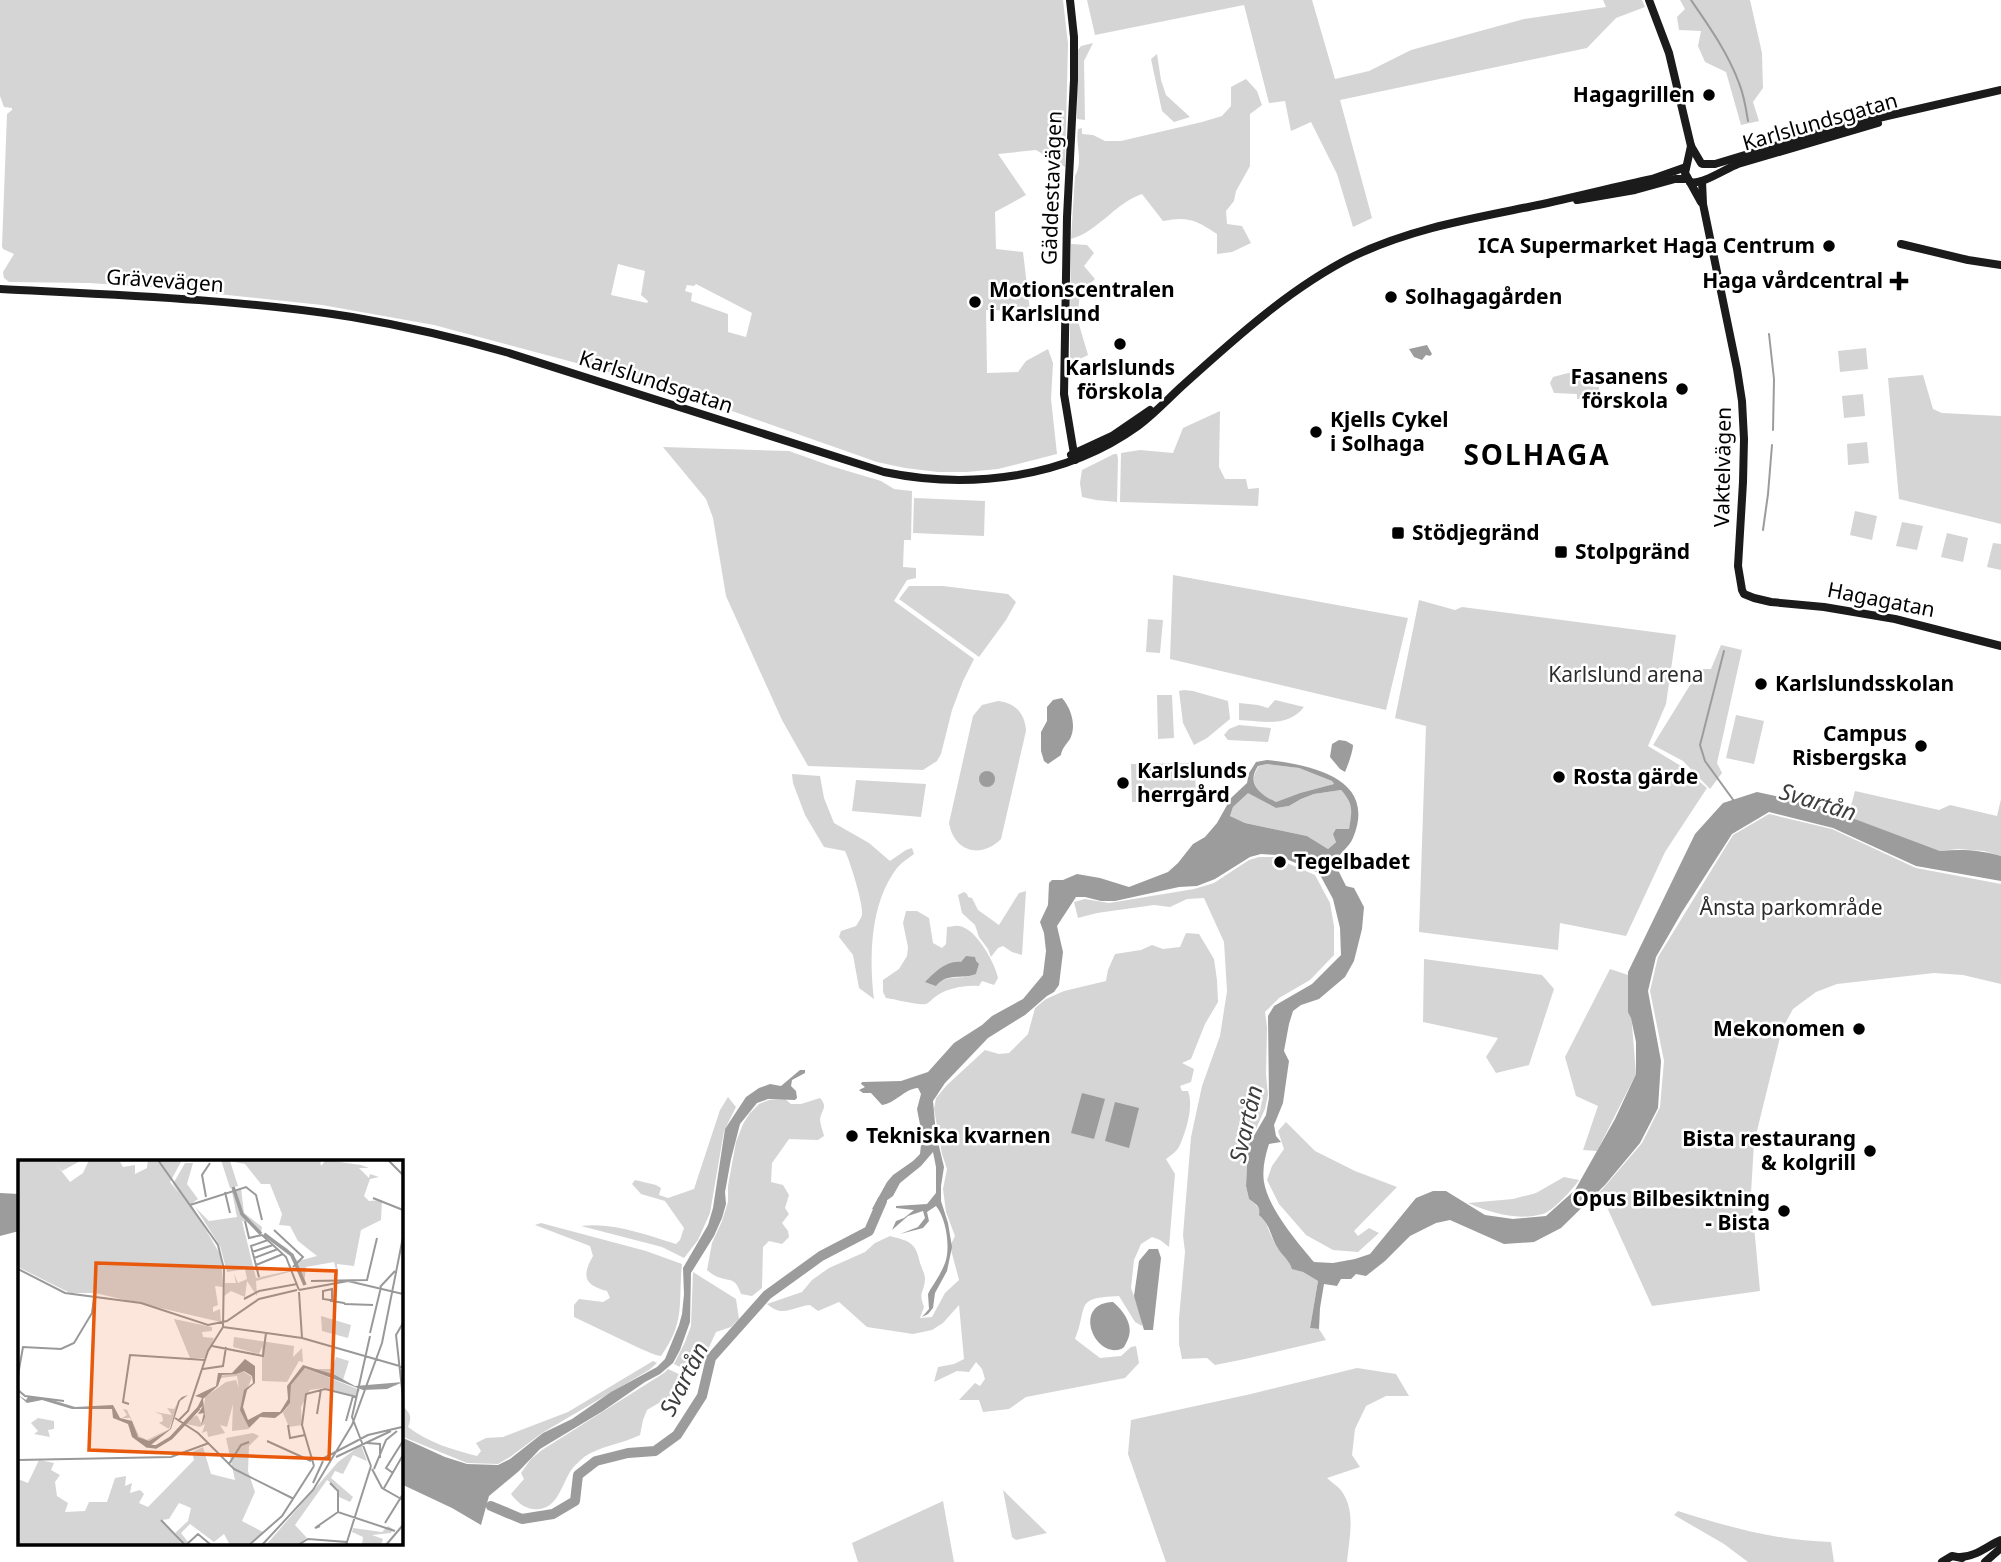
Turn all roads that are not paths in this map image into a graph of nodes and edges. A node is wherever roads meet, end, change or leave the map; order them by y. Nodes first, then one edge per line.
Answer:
1 (1070, 0) edge
2 (1649, 0) edge
3 (2001, 90) edge
4 (1948, 102) junction
5 (1691, 146) junction
6 (1702, 163) junction
7 (1686, 166) junction
8 (1688, 181) junction
9 (1703, 181) junction
10 (1703, 204) junction
11 (1539, 205) junction
12 (1901, 244) dead end
13 (2001, 265) edge
14 (0, 289) edge
15 (328, 314) joint
16 (1074, 457) junction
17 (1738, 566) joint
18 (2001, 644) edge
19 (2001, 1540) edge
20 (2001, 1548) edge
21 (1963, 1560) edge
22 (1942, 1562) edge
23 (1985, 1562) edge

1 - 16 main road, Gäddestavägen
2 - 5 main road
3 - 4 main road, Karlslundsgatan
4 - 6 main road, Karlslundsgatan
4 - 9 main road, Karlslundsgatan
5 - 6 main road
5 - 7 main road
6 - 7 main road
6 - 9 main road
7 - 8 main road
7 - 11 main road, Karlslundsgatan
8 - 9 main road
8 - 10 main road, Vaktelvägen
8 - 11 main road, Karlslundsgatan
9 - 10 main road, Vaktelvägen
10 - 17 main road, Vaktelvägen
11 - 16 main road, Karlslundsgatan
12 - 13 main road
14 - 15 main road, Grävevägen
15 - 16 main road, Karlslundsgatan
17 - 18 main road, Hagagatan
19 - 21 main road
20 - 23 main road
21 - 22 main road

